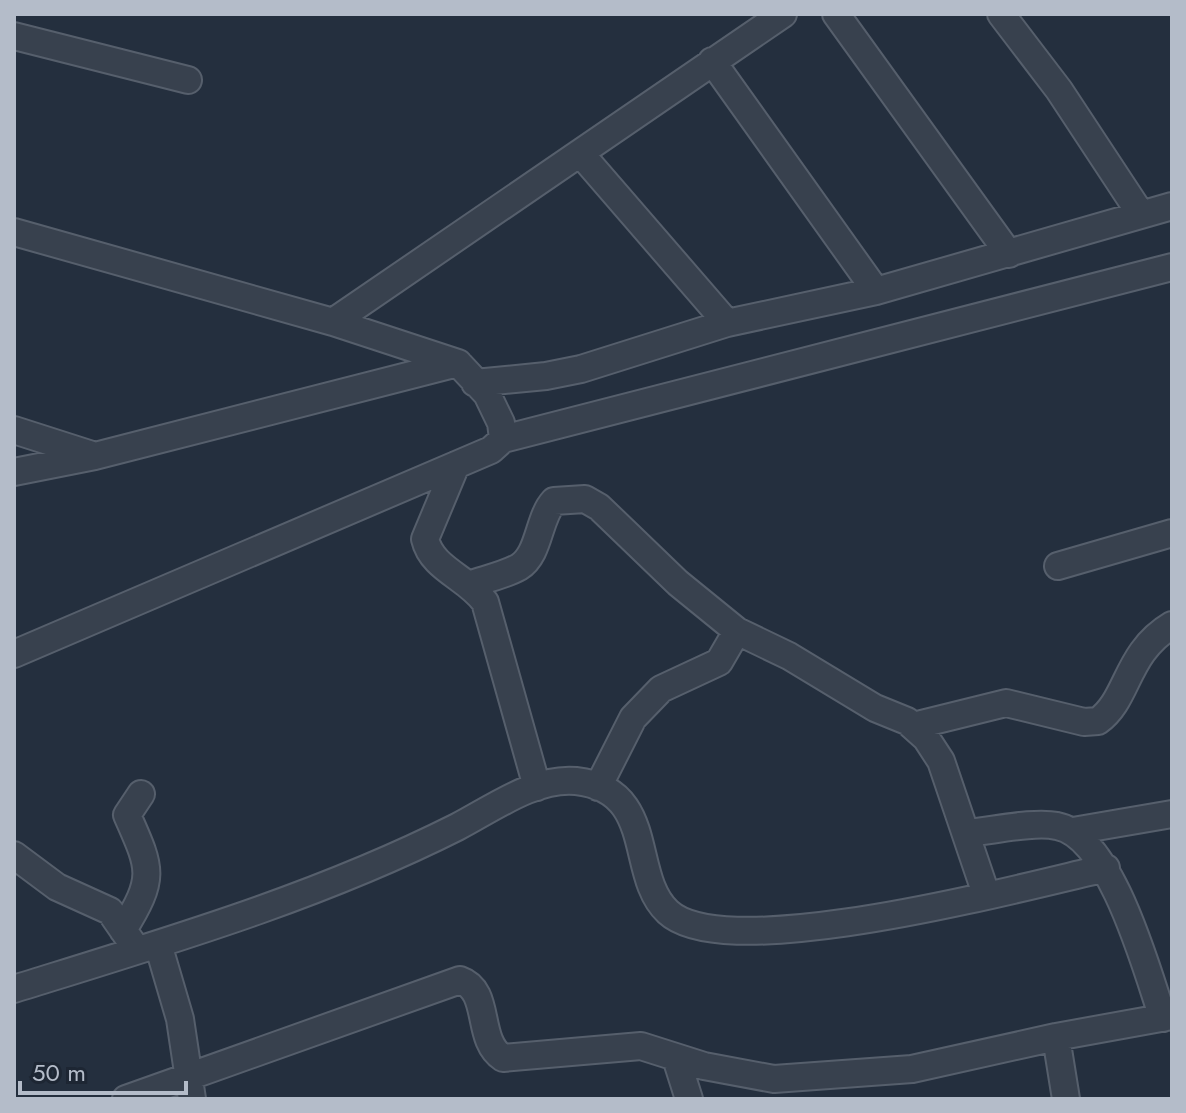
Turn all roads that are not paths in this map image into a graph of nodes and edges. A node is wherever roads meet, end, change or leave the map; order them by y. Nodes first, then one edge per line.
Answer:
1 (783, 14) edge
2 (836, 14) edge
3 (1001, 14) edge
4 (14, 36) edge
5 (712, 61) junction
6 (188, 80) dead end
7 (580, 153) junction
8 (1172, 206) edge
9 (1140, 213) junction
10 (14, 232) edge
11 (1009, 254) junction
12 (1172, 267) edge
13 (876, 291) junction
14 (333, 322) junction
15 (727, 323) junction
16 (466, 373) junction
17 (14, 430) edge
18 (503, 439) junction
19 (95, 456) junction
20 (456, 465) junction
21 (14, 472) edge
22 (1172, 533) edge
23 (1058, 566) dead end
24 (471, 584) junction
25 (1172, 625) edge
26 (737, 631) junction
27 (14, 654) edge
28 (913, 726) junction
29 (537, 787) junction
30 (598, 787) junction
31 (141, 794) dead end
32 (1172, 814) edge
33 (1073, 831) junction
34 (966, 833) junction
35 (14, 855) edge
36 (1106, 868) junction
37 (986, 894) junction
38 (140, 942) junction
39 (14, 989) edge
40 (1168, 1017) edge
41 (1056, 1037) junction
42 (676, 1058) junction
43 (191, 1088) edge
44 (774, 1089) edge
45 (126, 1099) edge
46 (689, 1099) edge
47 (1066, 1099) edge

1 - 5 street
2 - 11 street
3 - 9 street
4 - 6 street
5 - 7 street
5 - 13 street
7 - 14 street
7 - 15 street
8 - 9 street
9 - 11 street
10 - 14 street
11 - 13 street
12 - 18 street
13 - 15 street
14 - 16 street
15 - 16 street
16 - 18 street
16 - 19 street
17 - 19 street
18 - 20 street
19 - 21 street
20 - 24 street
20 - 27 street
22 - 23 street
24 - 26 street
24 - 29 street
25 - 28 street
26 - 28 street
26 - 30 street
28 - 34 street
29 - 30 street
29 - 38 street
30 - 37 street
31 - 38 street
32 - 33 street
33 - 34 street
33 - 36 street
34 - 37 street
35 - 38 street
36 - 37 street
36 - 40 street
38 - 39 street
38 - 43 street
40 - 41 street
41 - 44 street
41 - 47 street
42 - 43 street
42 - 44 street
42 - 46 street
43 - 45 street

